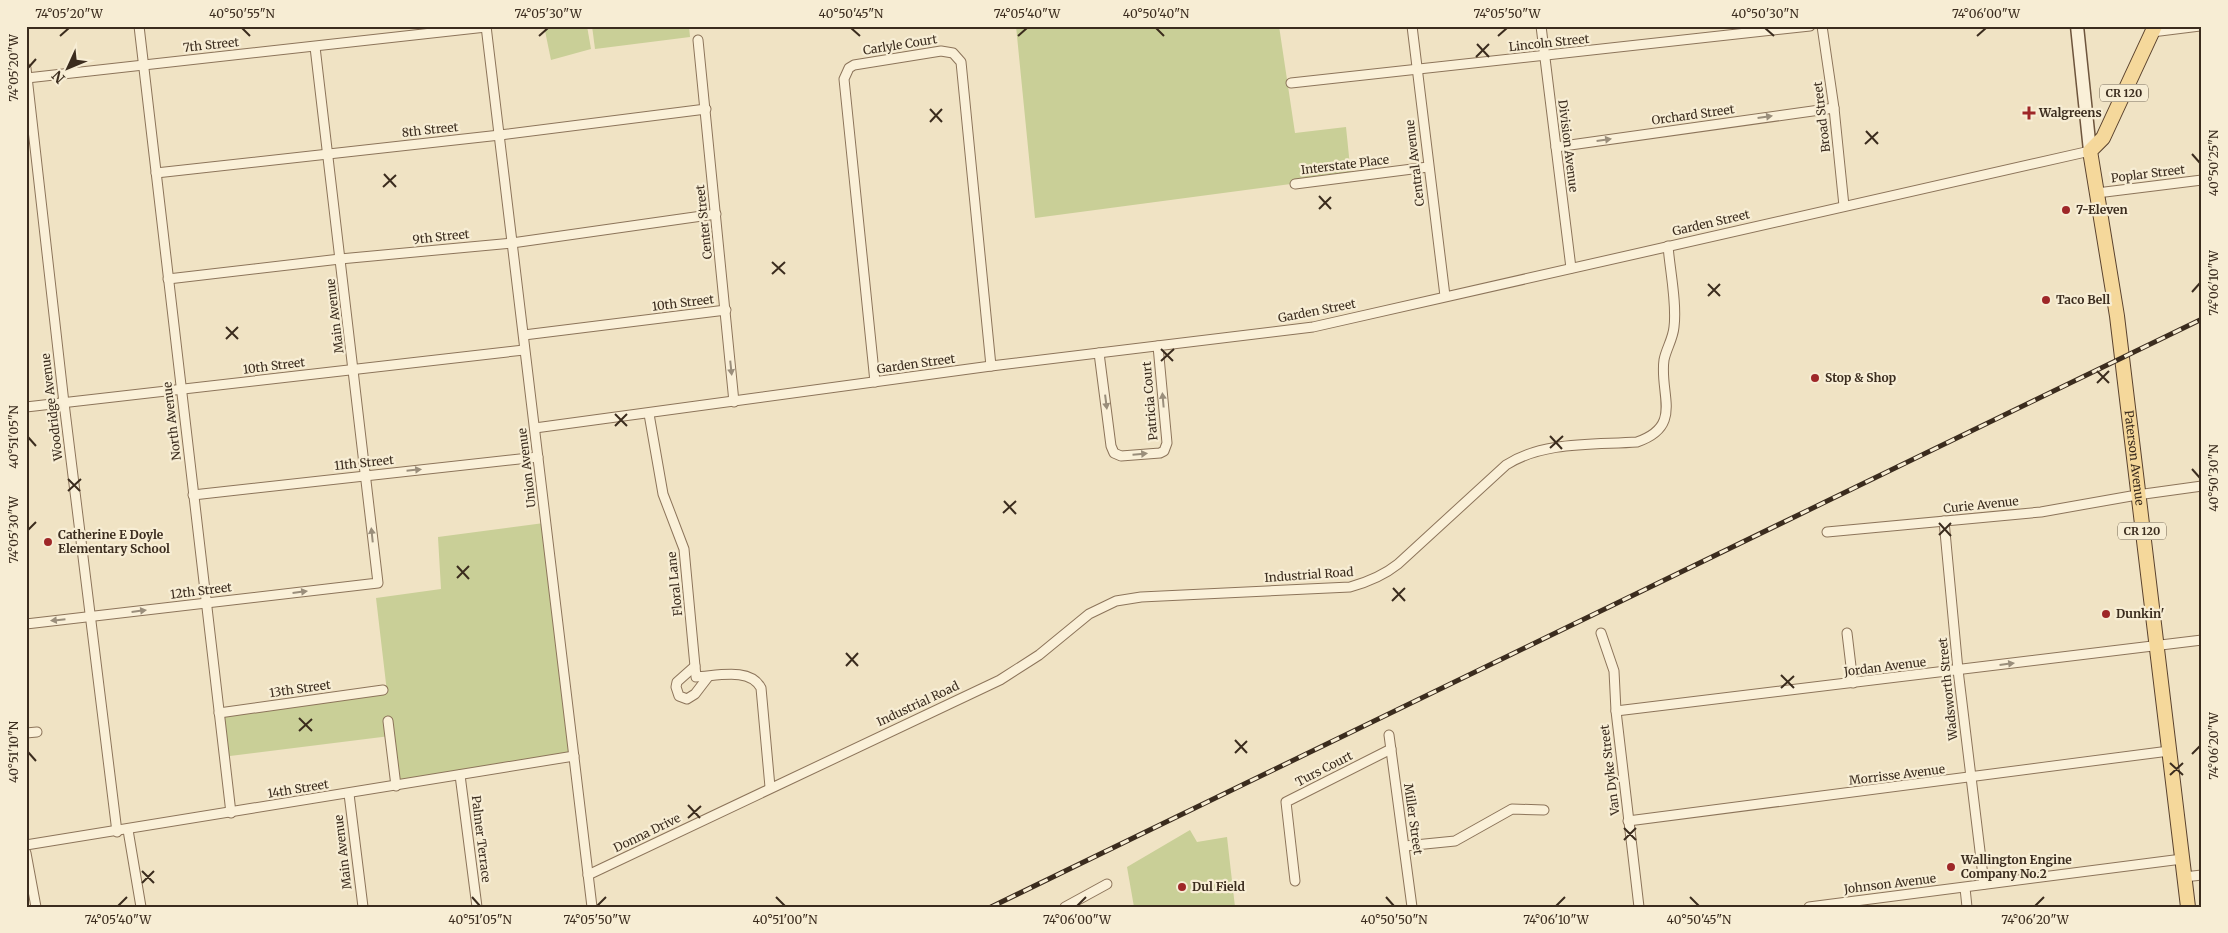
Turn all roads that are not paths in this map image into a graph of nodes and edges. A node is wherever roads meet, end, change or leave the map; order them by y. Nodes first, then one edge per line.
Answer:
1 (139, 26) edge
2 (1412, 26) edge
3 (1541, 26) edge
4 (1810, 26) edge
5 (1822, 26) edge
6 (2077, 26) edge
7 (2200, 26) edge
8 (486, 27) edge
9 (2153, 29) edge
10 (698, 40) dead end
11 (315, 47) junction
12 (1544, 56) junction
13 (143, 65) junction
14 (26, 68) edge
15 (1417, 70) junction
16 (28, 78) junction
17 (1291, 84) dead end
18 (28, 100) edge
19 (1834, 108) junction
20 (706, 109) junction
21 (500, 135) junction
22 (1556, 147) junction
23 (2090, 152) junction
24 (328, 153) junction
25 (1428, 167) junction
26 (156, 173) junction
27 (2202, 180) edge
28 (1295, 184) dead end
29 (2098, 193) junction
30 (1844, 206) junction
31 (716, 214) junction
32 (512, 243) junction
33 (1668, 246) junction
34 (340, 258) junction
35 (1572, 268) junction
36 (168, 279) junction
37 (1445, 296) junction
38 (726, 310) junction
39 (524, 335) junction
40 (1158, 346) junction
41 (524, 350) junction
42 (1100, 354) junction
43 (991, 366) junction
44 (354, 370) junction
45 (875, 382) junction
46 (181, 389) junction
47 (734, 402) junction
48 (64, 403) junction
49 (26, 407) edge
50 (650, 414) junction
51 (535, 428) junction
52 (538, 456) junction
53 (366, 476) junction
54 (2202, 486) edge
55 (193, 495) junction
56 (2136, 495) junction
57 (1944, 521) junction
58 (1827, 532) dead end
59 (378, 583) joint
60 (206, 603) junction
61 (90, 617) junction
62 (26, 624) edge
63 (1600, 633) dead end
64 (1847, 633) dead end
65 (2202, 640) edge
66 (2157, 646) junction
67 (695, 666) junction
68 (1958, 670) junction
69 (708, 677) junction
70 (1853, 683) junction
71 (383, 690) dead end
72 (1616, 711) junction
73 (219, 713) junction
74 (388, 720) dead end
75 (37, 732) dead end
76 (26, 733) edge
77 (1389, 735) dead end
78 (1391, 749) junction
79 (2169, 751) junction
80 (574, 756) junction
81 (460, 775) junction
82 (1972, 778) junction
83 (396, 786) junction
84 (770, 787) junction
85 (349, 794) junction
86 (1544, 810) dead end
87 (231, 813) junction
88 (1628, 821) junction
89 (128, 830) junction
90 (117, 832) junction
91 (26, 845) edge
92 (1404, 846) junction
93 (26, 853) edge
94 (2182, 859) junction
95 (588, 875) junction
96 (2202, 875) edge
97 (2184, 876) junction
98 (1295, 881) dead end
99 (1107, 884) dead end
100 (1984, 884) junction
101 (1965, 888) junction
102 (1076, 904) edge
103 (36, 907) edge
104 (141, 907) edge
105 (362, 907) edge
106 (477, 907) edge
107 (592, 907) edge
108 (1065, 907) edge
109 (1412, 907) edge
110 (1639, 907) edge
111 (1809, 907) edge
112 (1967, 907) edge
113 (2188, 907) edge

1 - 13 street, North Avenue
2 - 15 street, Central Avenue
3 - 12 street, Division Avenue
4 - 12 street, Lincoln Street
5 - 19 street, Broad Street
6 - 23 street
7 - 9 street
8 - 11 street, 7th Street
8 - 21 street, Union Avenue
9 - 23 main road, CR 120
10 - 20 street, Center Street
11 - 13 street, 7th Street
11 - 24 street, Main Avenue
12 - 15 street, Lincoln Street
12 - 22 street, Division Avenue
13 - 16 street, 7th Street
13 - 26 street, North Avenue
14 - 16 street, Woodridge Avenue
15 - 17 street, Lincoln Street
15 - 25 street, Central Avenue
16 - 18 street, Woodridge Avenue
18 - 48 street, Woodridge Avenue
22 -> 19 street, Orchard Street
19 - 30 street, Broad Street
20 - 21 street, 8th Street
20 - 31 street, Center Street
21 - 24 street, 8th Street
21 - 32 street, Union Avenue
22 - 35 street, Division Avenue
23 - 29 main road, Paterson Avenue / CR 120
23 - 30 street, Garden Street
24 - 26 street, 8th Street
24 - 34 street, Main Avenue
25 - 28 street, Interstate Place
25 - 37 street, Central Avenue
26 - 36 street, North Avenue
27 - 29 street, Poplar Street
29 - 56 main road, Paterson Avenue / CR 120
30 - 33 street, Garden Street
31 - 32 street, 9th Street
31 - 38 street, Center Street
32 - 34 street, 9th Street
32 - 39 street, Union Avenue
33 - 35 street, Garden Street
33 - 84 street, Industrial Road
34 - 36 street, 9th Street
34 - 44 street, Main Avenue
35 - 37 street, Garden Street
36 - 46 street, North Avenue
37 - 40 street, Garden Street
38 - 39 street, 10th Street
38 -> 47 street, Center Street
39 - 41 street, Union Avenue
40 - 42 street, Garden Street
42 -> 40 street, Patricia Court
41 - 44 street, 10th Street
41 - 51 street, Union Avenue
42 - 43 street, Garden Street
43 - 45 street, Garden Street
43 - 45 street, Carlyle Court
44 - 46 street, 10th Street
44 - 53 street, Main Avenue
45 - 47 street, Garden Street
46 - 48 street, 10th Street
46 - 55 street, North Avenue
47 - 50 street, Garden Street
48 - 49 street, 10th Street
48 - 61 street, Woodridge Avenue
50 - 51 street, Garden Street
50 - 67 street, Floral Lane
51 - 52 street, Union Avenue
53 -> 52 street, 11th Street
52 - 80 street, Union Avenue
53 - 55 street, 11th Street
59 -> 53 street, Main Avenue
54 - 56 street, Curie Avenue
55 - 60 street, North Avenue
56 - 57 street, Curie Avenue
56 - 66 main road, Paterson Avenue / CR 120
57 - 58 street, Curie Avenue
57 - 68 street, Wadsworth Street
60 -> 59 street, 12th Street
61 -> 60 street, 12th Street
60 - 73 street, North Avenue
61 -> 62 street, 12th Street
61 - 90 street, Woodridge Avenue
63 - 72 street, Van Dyke Street
64 - 70 street
65 - 66 street, Jordan Avenue
68 -> 66 street, Jordan Avenue
66 - 79 main road, Paterson Avenue / CR 120
67 - 69 street
67 - 69 street
68 - 70 street, Jordan Avenue
68 - 82 street, Wadsworth Street
69 - 84 street
70 - 72 street, Jordan Avenue
71 - 73 street, 13th Street
72 - 88 street, Van Dyke Street
73 - 87 street, North Avenue
74 - 83 street
75 - 76 street
77 - 78 street, Miller Street
78 - 92 street, Miller Street
78 - 98 street, Turs Court
79 - 82 street, Morrisse Avenue
79 - 94 main road, Paterson Avenue / CR 120
80 - 81 street, 14th Street
80 - 95 street, Union Avenue
81 - 83 street, 14th Street
81 - 106 street, Palmer Terrace
82 - 88 street, Morrisse Avenue
82 - 100 street, Wadsworth Street
83 - 85 street, 14th Street
84 - 95 street, Donna Drive
85 - 87 street, 14th Street
85 - 105 street, Main Avenue
86 - 92 street
87 - 89 street, 14th Street
88 - 110 street, Van Dyke Street
89 - 90 street, 14th Street
89 - 104 street
90 - 91 street, 14th Street
92 - 109 street, Miller Street
93 - 103 street
94 - 97 main road, Paterson Avenue / CR 120
94 - 100 street, Johnson Avenue
95 - 107 street, Union Avenue
96 - 97 street
97 - 113 main road, Paterson Avenue / CR 120
99 - 102 street
100 - 101 street, Johnson Avenue
101 - 111 street, Johnson Avenue
101 - 112 street
102 - 108 street

